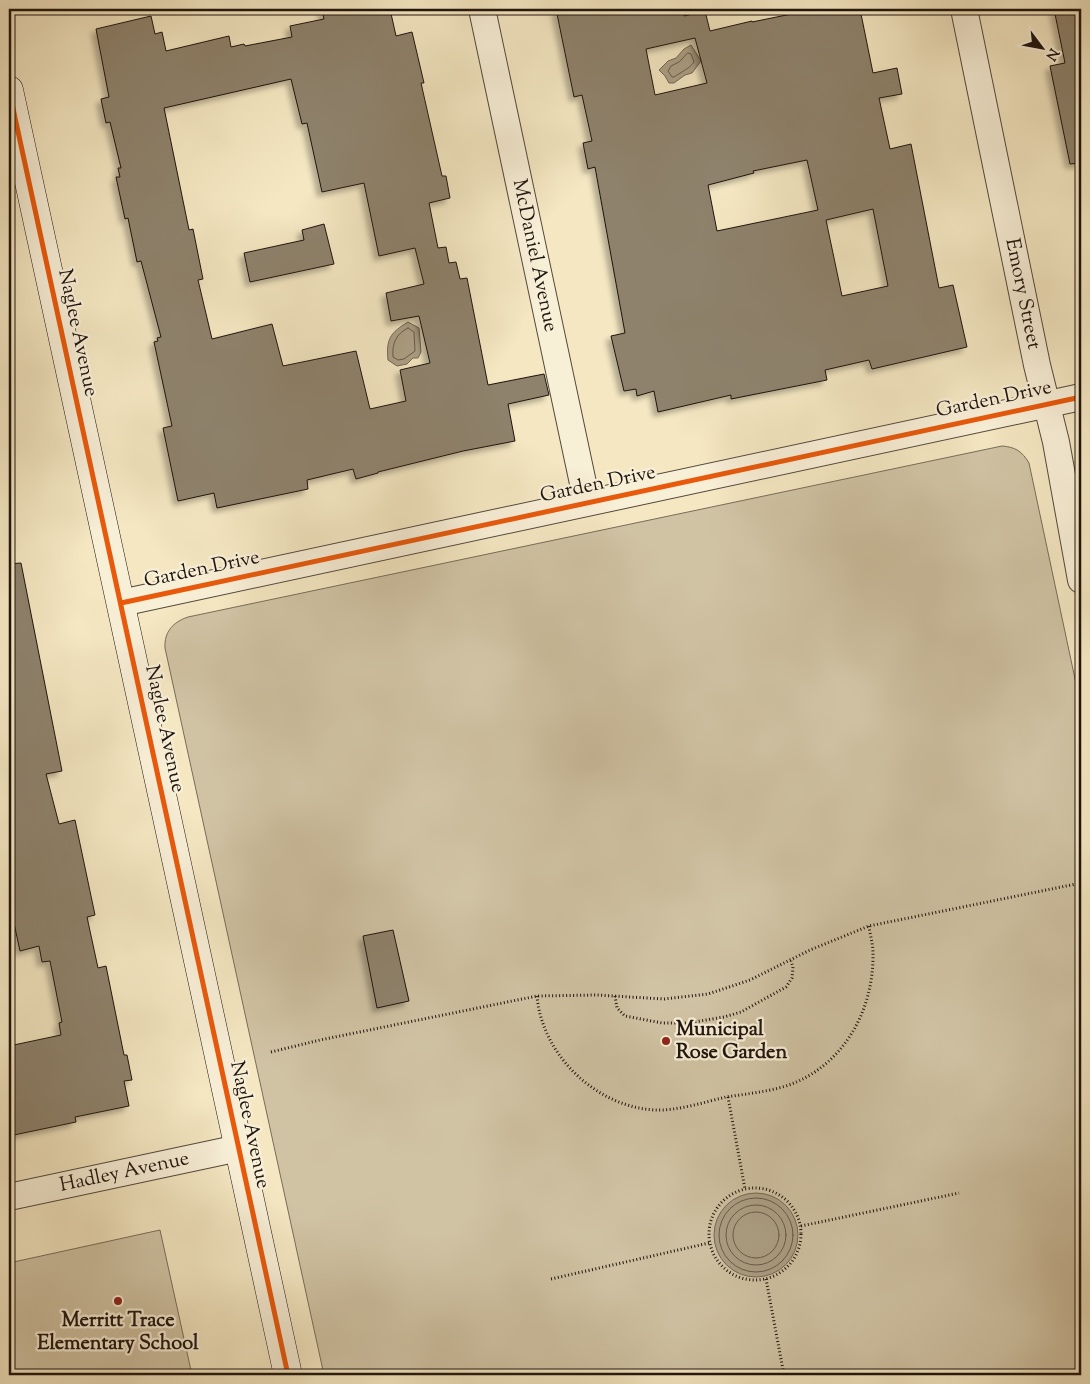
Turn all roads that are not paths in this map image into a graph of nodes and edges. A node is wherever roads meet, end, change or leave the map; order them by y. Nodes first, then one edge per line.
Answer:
1 (482, 9) edge
2 (964, 9) edge
3 (9, 90) edge
4 (1081, 397) edge
5 (1046, 405) junction
6 (587, 502) junction
7 (1081, 580) edge
8 (121, 603) junction
9 (239, 1148) junction
10 (9, 1197) edge
11 (288, 1375) edge

1 - 6 street, McDaniel Avenue
2 - 5 street, Emory Street
3 - 8 main road, Naglee Avenue
4 - 5 street, Garden Drive
5 - 6 street, Garden Drive
5 - 7 street, Emory Street
6 - 8 street, Garden Drive
8 - 9 main road, Naglee Avenue
9 - 10 street, Hadley Avenue
9 - 11 main road, Naglee Avenue

